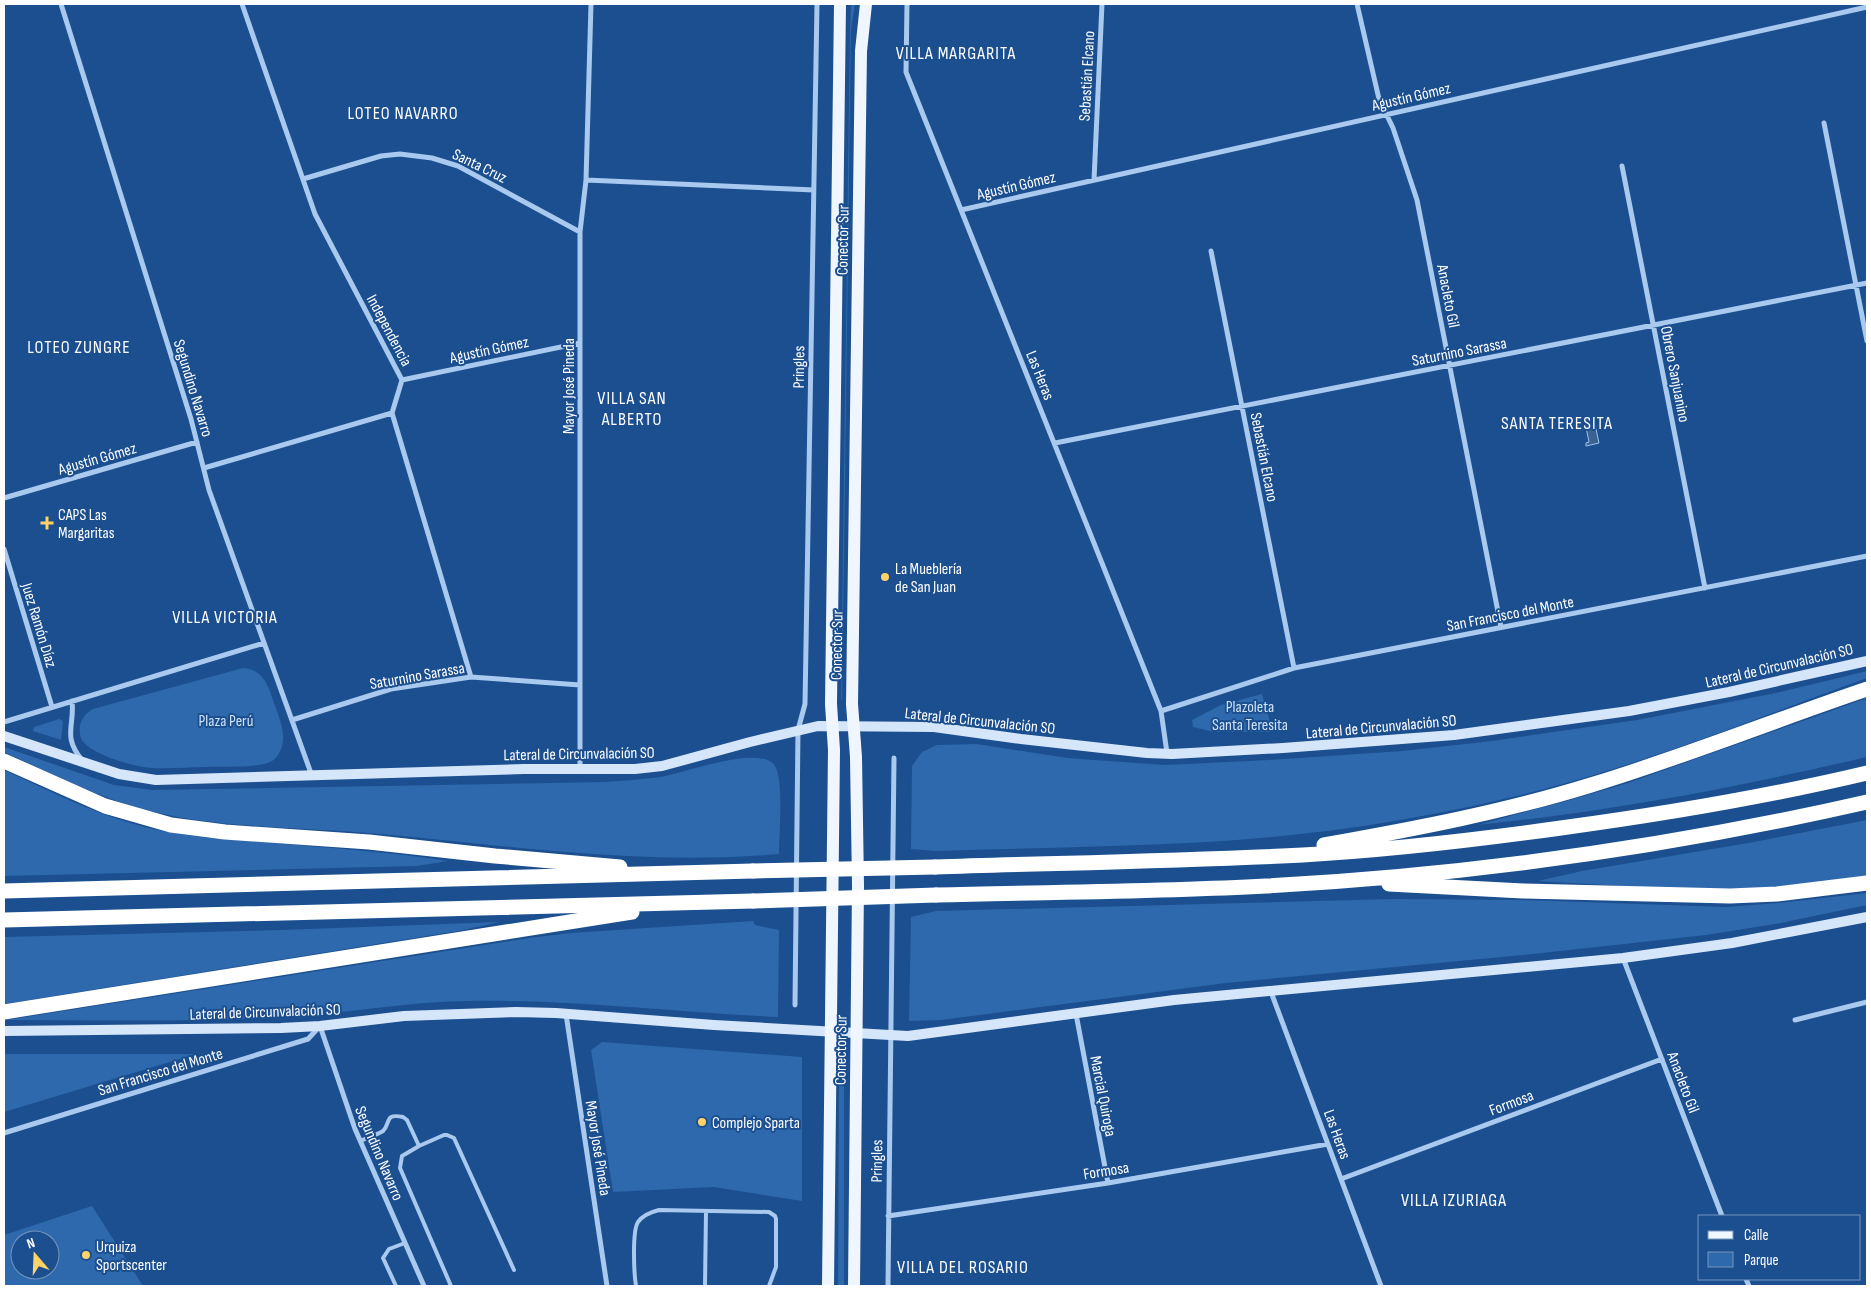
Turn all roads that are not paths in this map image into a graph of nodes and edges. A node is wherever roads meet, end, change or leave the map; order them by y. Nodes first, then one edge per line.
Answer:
1 (61, 4) edge
2 (242, 4) edge
3 (592, 4) edge
4 (817, 4) edge
5 (840, 4) edge
6 (866, 4) edge
7 (908, 4) edge
8 (1102, 4) edge
9 (1357, 4) edge
10 (1867, 7) edge
11 (1387, 115) junction
12 (1824, 123) dead end
13 (1622, 166) dead end
14 (303, 179) junction
15 (586, 180) junction
16 (1094, 180) junction
17 (814, 190) junction
18 (961, 210) junction
19 (580, 232) junction
20 (1211, 251) dead end
21 (1867, 283) edge
22 (1856, 286) junction
23 (1653, 325) junction
24 (1867, 341) edge
25 (580, 343) junction
26 (1450, 366) junction
27 (402, 380) junction
28 (1242, 406) junction
29 (392, 413) junction
30 (197, 442) junction
31 (1055, 444) junction
32 (204, 468) junction
33 (4, 498) edge
34 (4, 549) edge
35 (1867, 556) edge
36 (1705, 588) junction
37 (1501, 628) junction
38 (264, 643) junction
39 (1867, 660) edge
40 (1294, 668) junction
41 (471, 677) junction
42 (580, 685) junction
43 (1867, 689) edge
44 (72, 701) junction
45 (52, 708) junction
46 (1161, 711) junction
47 (292, 720) junction
48 (4, 722) edge
49 (832, 726) junction
50 (854, 726) junction
51 (798, 730) junction
52 (4, 736) edge
53 (1167, 754) junction
54 (894, 758) dead end
55 (4, 761) edge
56 (86, 764) junction
57 (580, 769) junction
58 (1867, 773) edge
59 (312, 776) junction
60 (1867, 802) edge
61 (1250, 857) junction
62 (686, 873) junction
63 (1346, 881) junction
64 (1867, 883) edge
65 (4, 891) edge
66 (695, 902) junction
67 (1867, 917) edge
68 (4, 920) edge
69 (1623, 958) junction
70 (1270, 990) junction
71 (1867, 1002) edge
72 (795, 1004) dead end
73 (4, 1012) edge
74 (566, 1014) junction
75 (1076, 1014) junction
76 (1795, 1020) dead end
77 (320, 1026) junction
78 (4, 1031) edge
79 (830, 1032) junction
80 (856, 1033) junction
81 (891, 1035) junction
82 (1662, 1059) junction
83 (4, 1133) edge
84 (360, 1141) junction
85 (1328, 1144) junction
86 (419, 1146) junction
87 (1341, 1179) junction
88 (1108, 1183) junction
89 (706, 1211) junction
90 (1722, 1215) edge
91 (888, 1216) junction
92 (405, 1243) junction
93 (514, 1270) dead end
94 (396, 1286) edge
95 (424, 1286) edge
96 (451, 1286) edge
97 (607, 1286) edge
98 (636, 1286) edge
99 (705, 1286) edge
100 (770, 1286) edge
101 (828, 1286) edge
102 (854, 1286) edge
103 (888, 1286) edge
104 (1381, 1286) edge

1 - 30 street, Segundino Navarro
2 - 14 street, Independencia
3 - 15 street, Mayor José Pineda
4 - 17 street, Pringles
5 - 49 main road, Conector Sur
6 - 50 main road, Conector Sur
7 - 18 street, Las Heras
8 - 16 street, Sebastián Elcano
9 - 11 street, Anacleto Gil
10 - 11 street, Agustín Gómez
11 - 16 street, Agustín Gómez
11 - 26 street, Anacleto Gil
12 - 22 street
13 - 23 street, Obrero Sanjuanino
14 - 19 street, Santa Cruz
14 - 27 street, Independencia
15 - 17 street
15 - 19 street, Mayor José Pineda
16 - 18 street, Agustín Gómez
17 - 51 street, Pringles
18 - 31 street, Las Heras
19 - 25 street, Mayor José Pineda
20 - 28 street, Sebastián Elcano
21 - 22 street, Saturnino Sarassa
22 - 23 street, Saturnino Sarassa
22 - 24 street
23 - 26 street, Saturnino Sarassa
23 - 36 street, Obrero Sanjuanino
25 - 27 street, Agustín Gómez
25 - 42 street, Mayor José Pineda
26 - 28 street, Saturnino Sarassa
26 - 37 street, Anacleto Gil
27 - 29 street, Independencia
28 - 31 street, Saturnino Sarassa
28 - 40 street, Sebastián Elcano
29 - 32 street
29 - 41 street
30 - 32 street, Segundino Navarro
30 - 33 street, Agustín Gómez
31 - 46 street, Las Heras
32 - 38 street, Segundino Navarro
34 - 45 street, Juez Ramón Díaz
35 - 36 street, San Francisco del Monte
36 - 37 street, San Francisco del Monte
37 - 40 street, San Francisco del Monte
38 - 44 street
38 - 47 street, Segundino Navarro
39 - 53 street, Lateral de Circunvalación SO
40 - 46 street, San Francisco del Monte
41 - 42 street, Saturnino Sarassa
41 - 47 street, Saturnino Sarassa
42 - 57 street, Mayor José Pineda
43 - 61 highway
44 - 45 street
44 - 56 street
45 - 48 street
46 - 53 street, Las Heras
47 - 59 street, Segundino Navarro
49 - 50 street, Lateral de Circunvalación SO
49 - 51 street, Lateral de Circunvalación SO
49 - 79 main road, Conector Sur
50 - 53 street, Lateral de Circunvalación SO
50 - 80 main road, Conector Sur
51 - 57 street, Lateral de Circunvalación SO
51 - 72 street, Pringles
52 - 56 street, Lateral de Circunvalación SO
54 - 81 street, Pringles
55 - 62 highway
56 - 59 street, Lateral de Circunvalación SO
57 - 59 street, Lateral de Circunvalación SO
58 - 61 highway
60 - 63 highway
61 - 62 highway, bridge
62 - 65 highway
63 - 64 highway
63 - 66 highway, bridge
66 - 68 highway
66 - 73 highway
67 - 69 street, Lateral de Circunvalación SO
69 - 70 street, Lateral de Circunvalación SO
69 - 82 street, Anacleto Gil
70 - 75 street, Lateral de Circunvalación SO
70 - 85 street, Las Heras
71 - 76 street
74 - 77 street, Lateral de Circunvalación SO
74 - 79 street, Lateral de Circunvalación SO
74 - 97 street, Mayor José Pineda
75 - 81 street, Lateral de Circunvalación SO
75 - 88 street, Marcial Quiroga
77 - 78 street, Lateral de Circunvalación SO
77 - 83 street, San Francisco del Monte
77 - 84 street, Segundino Navarro
79 - 80 street, Lateral de Circunvalación SO
79 - 101 main road, Conector Sur
80 - 81 street, Lateral de Circunvalación SO
80 - 102 main road, Conector Sur
81 - 91 street, Pringles
82 - 87 street, Formosa
82 - 90 street, Anacleto Gil
84 - 86 lane
84 - 92 street, Segundino Navarro
85 - 87 street, Las Heras
85 - 88 street, Formosa
86 - 93 lane
86 - 96 lane
87 - 104 street, Las Heras
88 - 91 street, Formosa
89 - 98 lane
89 - 99 lane
89 - 100 lane
91 - 103 street, Pringles
92 - 94 lane
92 - 95 street, Segundino Navarro

